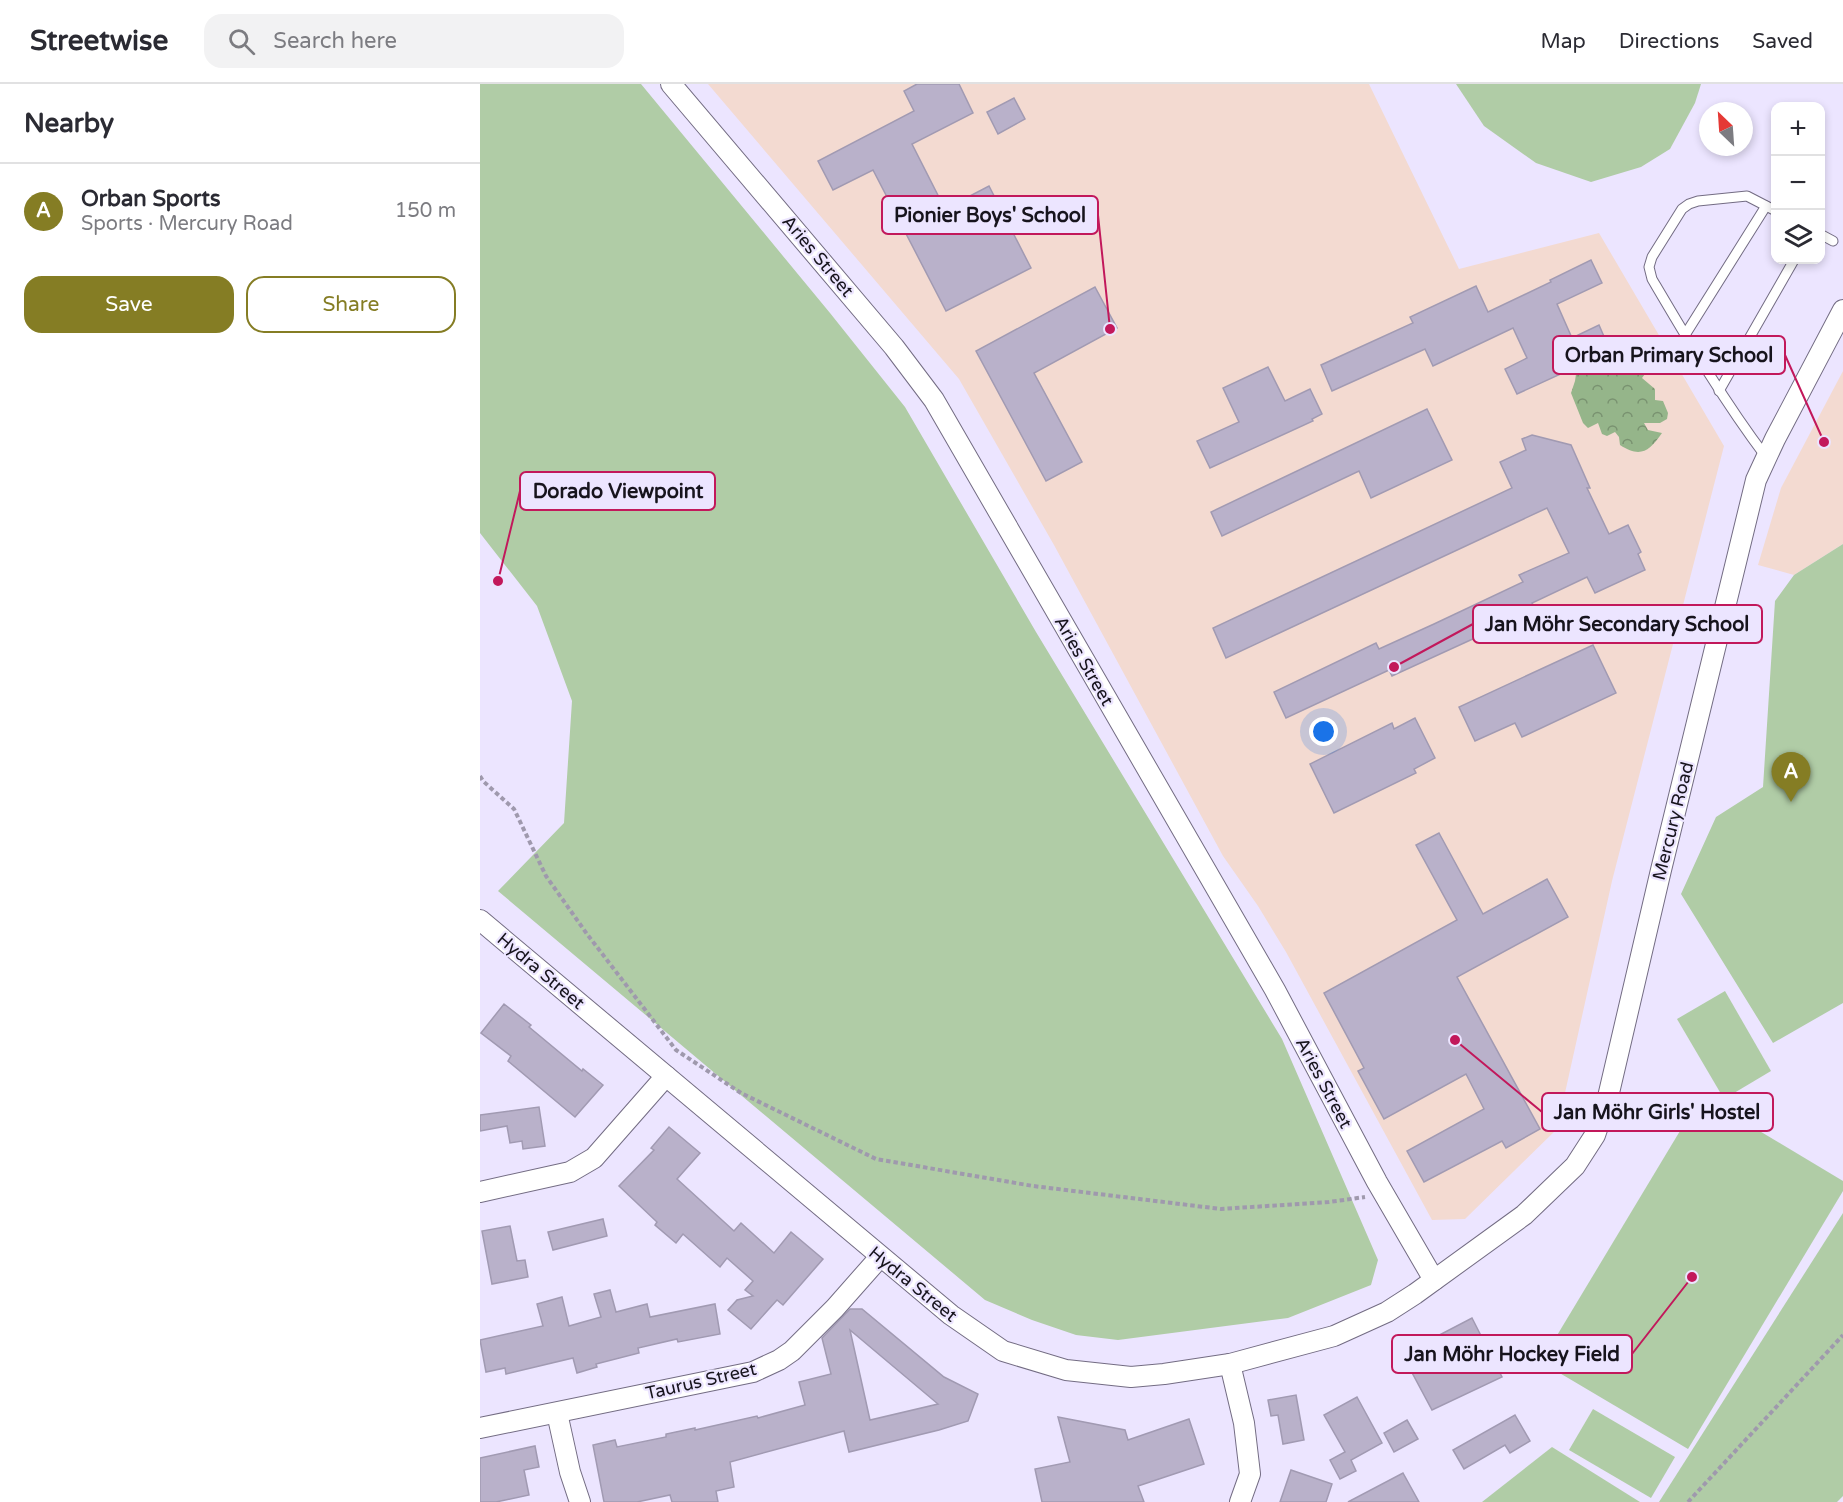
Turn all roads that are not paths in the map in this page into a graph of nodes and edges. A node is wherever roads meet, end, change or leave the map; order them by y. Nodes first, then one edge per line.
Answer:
1 (671, 84) edge
2 (1766, 206) junction
3 (1771, 208) edge
4 (1825, 236) edge
5 (1833, 241) dead end
6 (1792, 264) edge
7 (1843, 310) edge
8 (1685, 334) junction
9 (1719, 391) junction
10 (1766, 457) junction
11 (480, 920) edge
12 (666, 1076) junction
13 (480, 1192) edge
14 (880, 1257) junction
15 (1434, 1280) junction
16 (1230, 1364) junction
17 (557, 1413) junction
18 (480, 1428) edge
19 (580, 1502) edge
20 (1240, 1502) edge

1 - 15 street, Aries Street
2 - 3 lane
2 - 8 lane
2 - 8 lane
4 - 5 lane
6 - 9 lane
7 - 10 street, Mercury Road
8 - 9 lane
9 - 10 lane
10 - 15 street, Mercury Road
11 - 12 street, Hydra Street
12 - 13 street
12 - 14 street, Hydra Street
14 - 16 street, Hydra Street
14 - 17 street, Taurus Street
15 - 16 street, Hydra Street
16 - 20 street
17 - 18 street, Taurus Street
17 - 19 street

